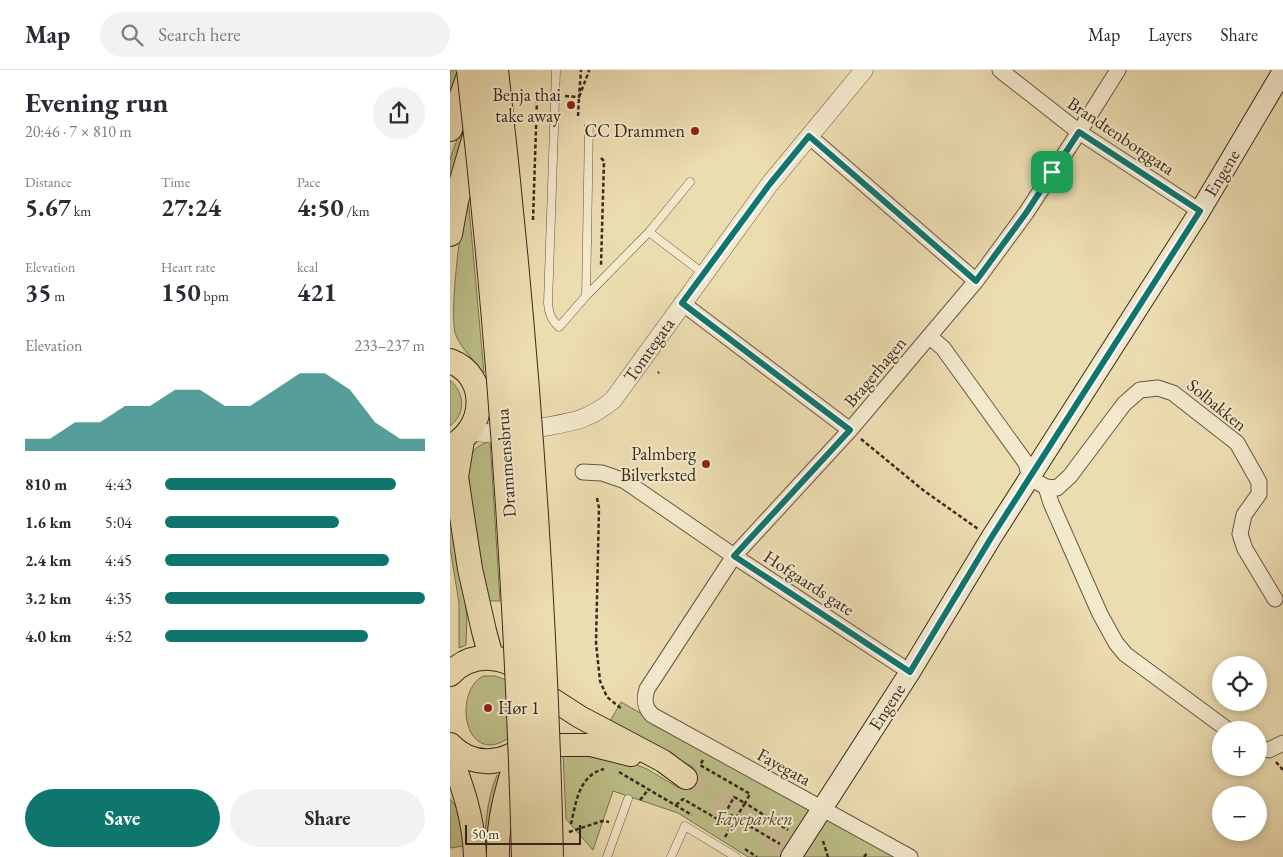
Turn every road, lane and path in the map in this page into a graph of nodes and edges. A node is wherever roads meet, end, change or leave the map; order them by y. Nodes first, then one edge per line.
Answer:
1 (471, 70) edge
2 (496, 70) edge
3 (556, 70) edge
4 (581, 70) edge
5 (589, 70) edge
6 (864, 70) edge
7 (1000, 70) edge
8 (1118, 70) edge
9 (1283, 72) edge
10 (559, 96) junction
11 (579, 97) junction
12 (578, 116) dead end
13 (589, 124) dead end
14 (450, 129) edge
15 (1079, 132) junction
16 (809, 136) junction
17 (597, 154) dead end
18 (690, 182) dead end
19 (1200, 211) junction
20 (533, 220) dead end
21 (648, 232) junction
22 (450, 234) edge
23 (704, 274) junction
24 (976, 281) junction
25 (600, 282) junction
26 (586, 296) junction
27 (682, 303) junction
28 (930, 337) junction
29 (451, 358) edge
30 (479, 399) junction
31 (537, 428) junction
32 (850, 430) junction
33 (460, 440) edge
34 (583, 472) dead end
35 (1038, 483) junction
36 (597, 498) dead end
37 (991, 538) junction
38 (734, 556) junction
39 (1275, 599) dead end
40 (492, 657) junction
41 (910, 672) junction
42 (450, 674) edge
43 (536, 688) junction
44 (645, 705) joint
45 (622, 709) dead end
46 (1216, 721) edge
47 (1283, 743) edge
48 (450, 746) edge
49 (522, 748) junction
50 (1267, 750) edge
51 (706, 756) dead end
52 (479, 761) junction
53 (452, 766) edge
54 (608, 769) dead end
55 (614, 770) dead end
56 (628, 799) dead end
57 (745, 803) junction
58 (676, 805) junction
59 (822, 809) junction
60 (692, 816) dead end
61 (736, 818) junction
62 (618, 823) junction
63 (731, 827) junction
64 (725, 837) dead end
65 (741, 847) dead end
66 (795, 849) edge
67 (475, 857) edge
68 (498, 857) edge
69 (525, 857) edge
70 (550, 857) edge
71 (607, 857) edge
72 (671, 857) edge
73 (736, 857) edge
74 (757, 857) edge
75 (910, 857) edge

1 - 14 highway
1 - 69 highway, Drammensbrua, bridge
2 - 22 highway
2 - 70 highway, Drammensbrua, bridge
3 - 10 lane
4 - 11 path
5 - 11 path
6 - 16 street, Tomtegata
7 - 15 street, Brandtenborggata
8 - 15 street, Bragerhagen
9 - 19 main road, Engene
10 - 11 path
10 - 20 path
10 - 26 lane
11 - 12 path
13 - 26 lane, bridge
15 - 19 street, Brandtenborggata
15 - 24 street, Bragerhagen
16 - 23 street, Tomtegata
16 - 24 street
17 - 25 path
18 - 21 lane
19 - 35 main road, Engene
21 - 23 lane
21 - 25 lane
23 - 27 street, Tomtegata
24 - 28 street, Bragerhagen
25 - 26 lane
27 - 31 street, Tomtegata
27 - 32 street
28 - 32 street, Bragerhagen
28 - 35 street
29 - 30 highway
30 - 31 street, Tomtegata
30 - 33 highway
31 - 33 street, Tomtegata
32 - 37 path
32 - 38 street, Bragerhagen
33 - 40 highway
34 - 38 street, Hofgaards gate
35 - 37 main road, Engene
35 - 39 street, Solbakken
35 - 46 street
36 - 45 path
37 - 41 main road, Engene
38 - 41 street, Hofgaards gate
38 - 44 street, Bragerhagen
40 - 42 highway
40 - 43 highway
41 - 59 main road, Engene
43 - 49 highway
43 - 49 main road
44 - 59 street, Fayegata
47 - 50 street
48 - 52 highway
49 - 52 highway
49 - 68 main road
51 - 57 path
52 - 53 street
53 - 67 main road
54 - 62 path
55 - 58 path
56 - 62 lane
57 - 61 path
57 - 61 path
57 - 66 path
58 - 60 path
58 - 63 path
59 - 66 main road, Engene
59 - 75 street, Fayegata
61 - 63 path
61 - 66 path
62 - 71 lane
63 - 64 path
65 - 74 path
72 - 73 lane

